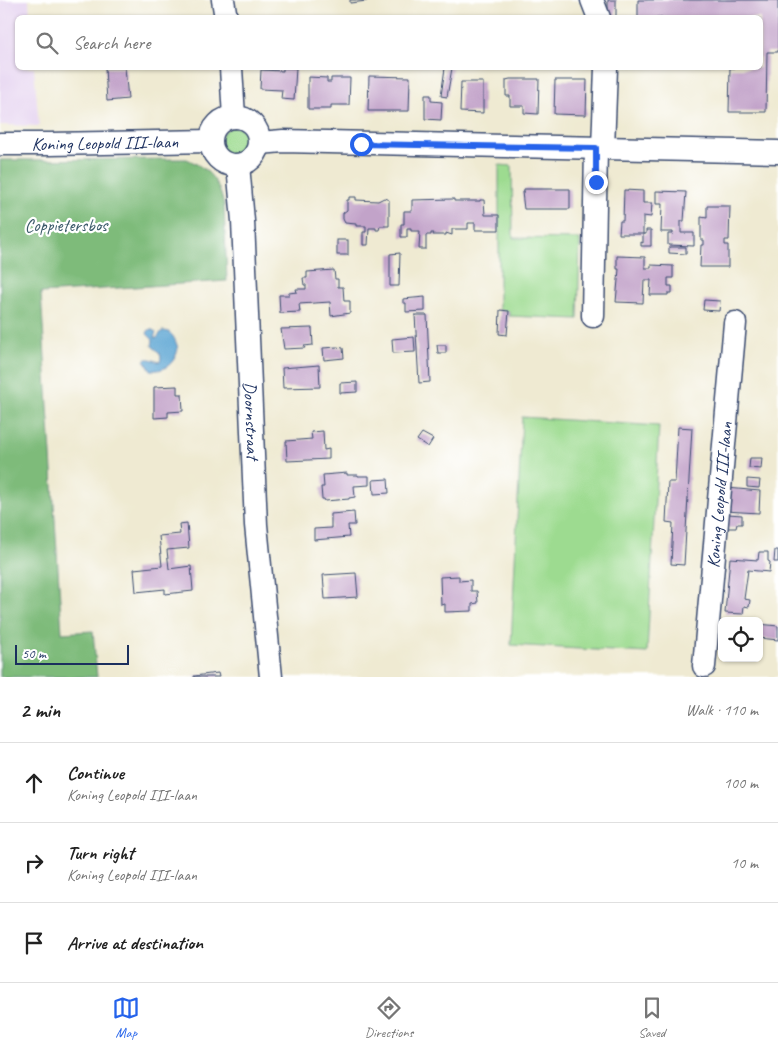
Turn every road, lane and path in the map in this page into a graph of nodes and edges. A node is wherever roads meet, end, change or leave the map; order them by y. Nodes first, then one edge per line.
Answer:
1 (223, 0) edge
2 (592, 0) edge
3 (226, 15) edge
4 (599, 15) edge
5 (231, 70) edge
6 (606, 70) edge
7 (234, 117) junction
8 (210, 140) junction
9 (260, 142) junction
10 (0, 144) edge
11 (600, 148) junction
12 (778, 152) edge
13 (238, 165) junction
14 (593, 316) dead end
15 (735, 323) dead end
16 (704, 666) dead end
17 (270, 677) edge

1 - 3 street
2 - 4 street
5 - 7 street
6 - 11 street
7 - 8 street
7 - 9 street
8 - 10 street, Koning Leopold III-laan
8 - 13 street
9 - 11 street
9 - 13 street
11 - 12 street
11 - 14 street
13 - 17 street, Doornstraat
15 - 16 street, Koning Leopold III-laan

